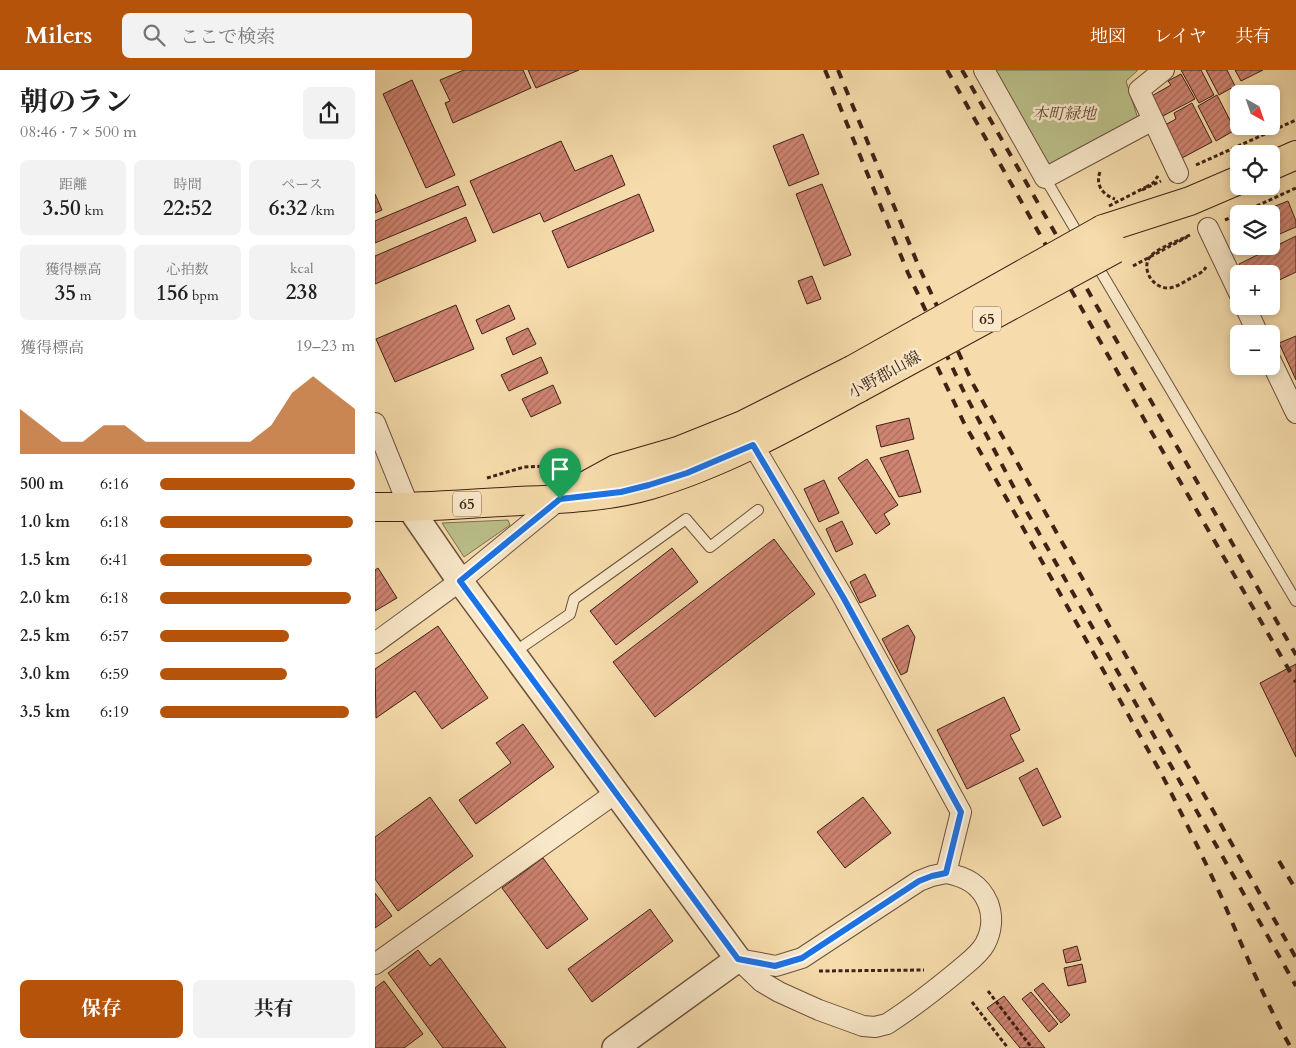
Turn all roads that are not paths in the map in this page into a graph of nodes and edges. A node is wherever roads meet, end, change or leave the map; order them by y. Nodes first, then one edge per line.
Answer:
1 (984, 70) edge
2 (1165, 70) edge
3 (1153, 120) junction
4 (1296, 155) edge
5 (1280, 162) edge
6 (1177, 173) dead end
7 (1045, 178) junction
8 (1230, 184) edge
9 (1196, 234) road end
10 (1230, 281) edge
11 (1278, 375) edge
12 (855, 379) junction
13 (1296, 413) edge
14 (375, 423) edge
15 (753, 445) junction
16 (560, 499) junction
17 (375, 507) edge
18 (409, 507) junction
19 (758, 510) dead end
20 (460, 581) junction
21 (1296, 601) edge
22 (375, 643) edge
23 (513, 653) junction
24 (617, 792) junction
25 (946, 873) junction
26 (738, 959) junction
27 (375, 964) edge
28 (615, 1048) edge

1 - 7 street
2 - 3 street
3 - 6 street
3 - 7 street
4 - 5 main road
7 - 21 lane
8 - 12 main road, 小野郡山線 / 65, bridge
9 - 10 street
11 - 13 street
12 - 15 main road, 小野郡山線 / 65
12 - 16 main road, 小野郡山線 / 65
14 - 18 street
15 - 16 main road, 小野郡山線 / 65
15 - 25 street
16 - 18 main road, 小野郡山線 / 65
16 - 20 street
17 - 18 main road, 小野郡山線 / 65
18 - 20 street
19 - 23 lane
20 - 22 street
20 - 23 street
23 - 24 street
24 - 26 street
24 - 27 street
25 - 26 street
25 - 26 street
26 - 28 street

